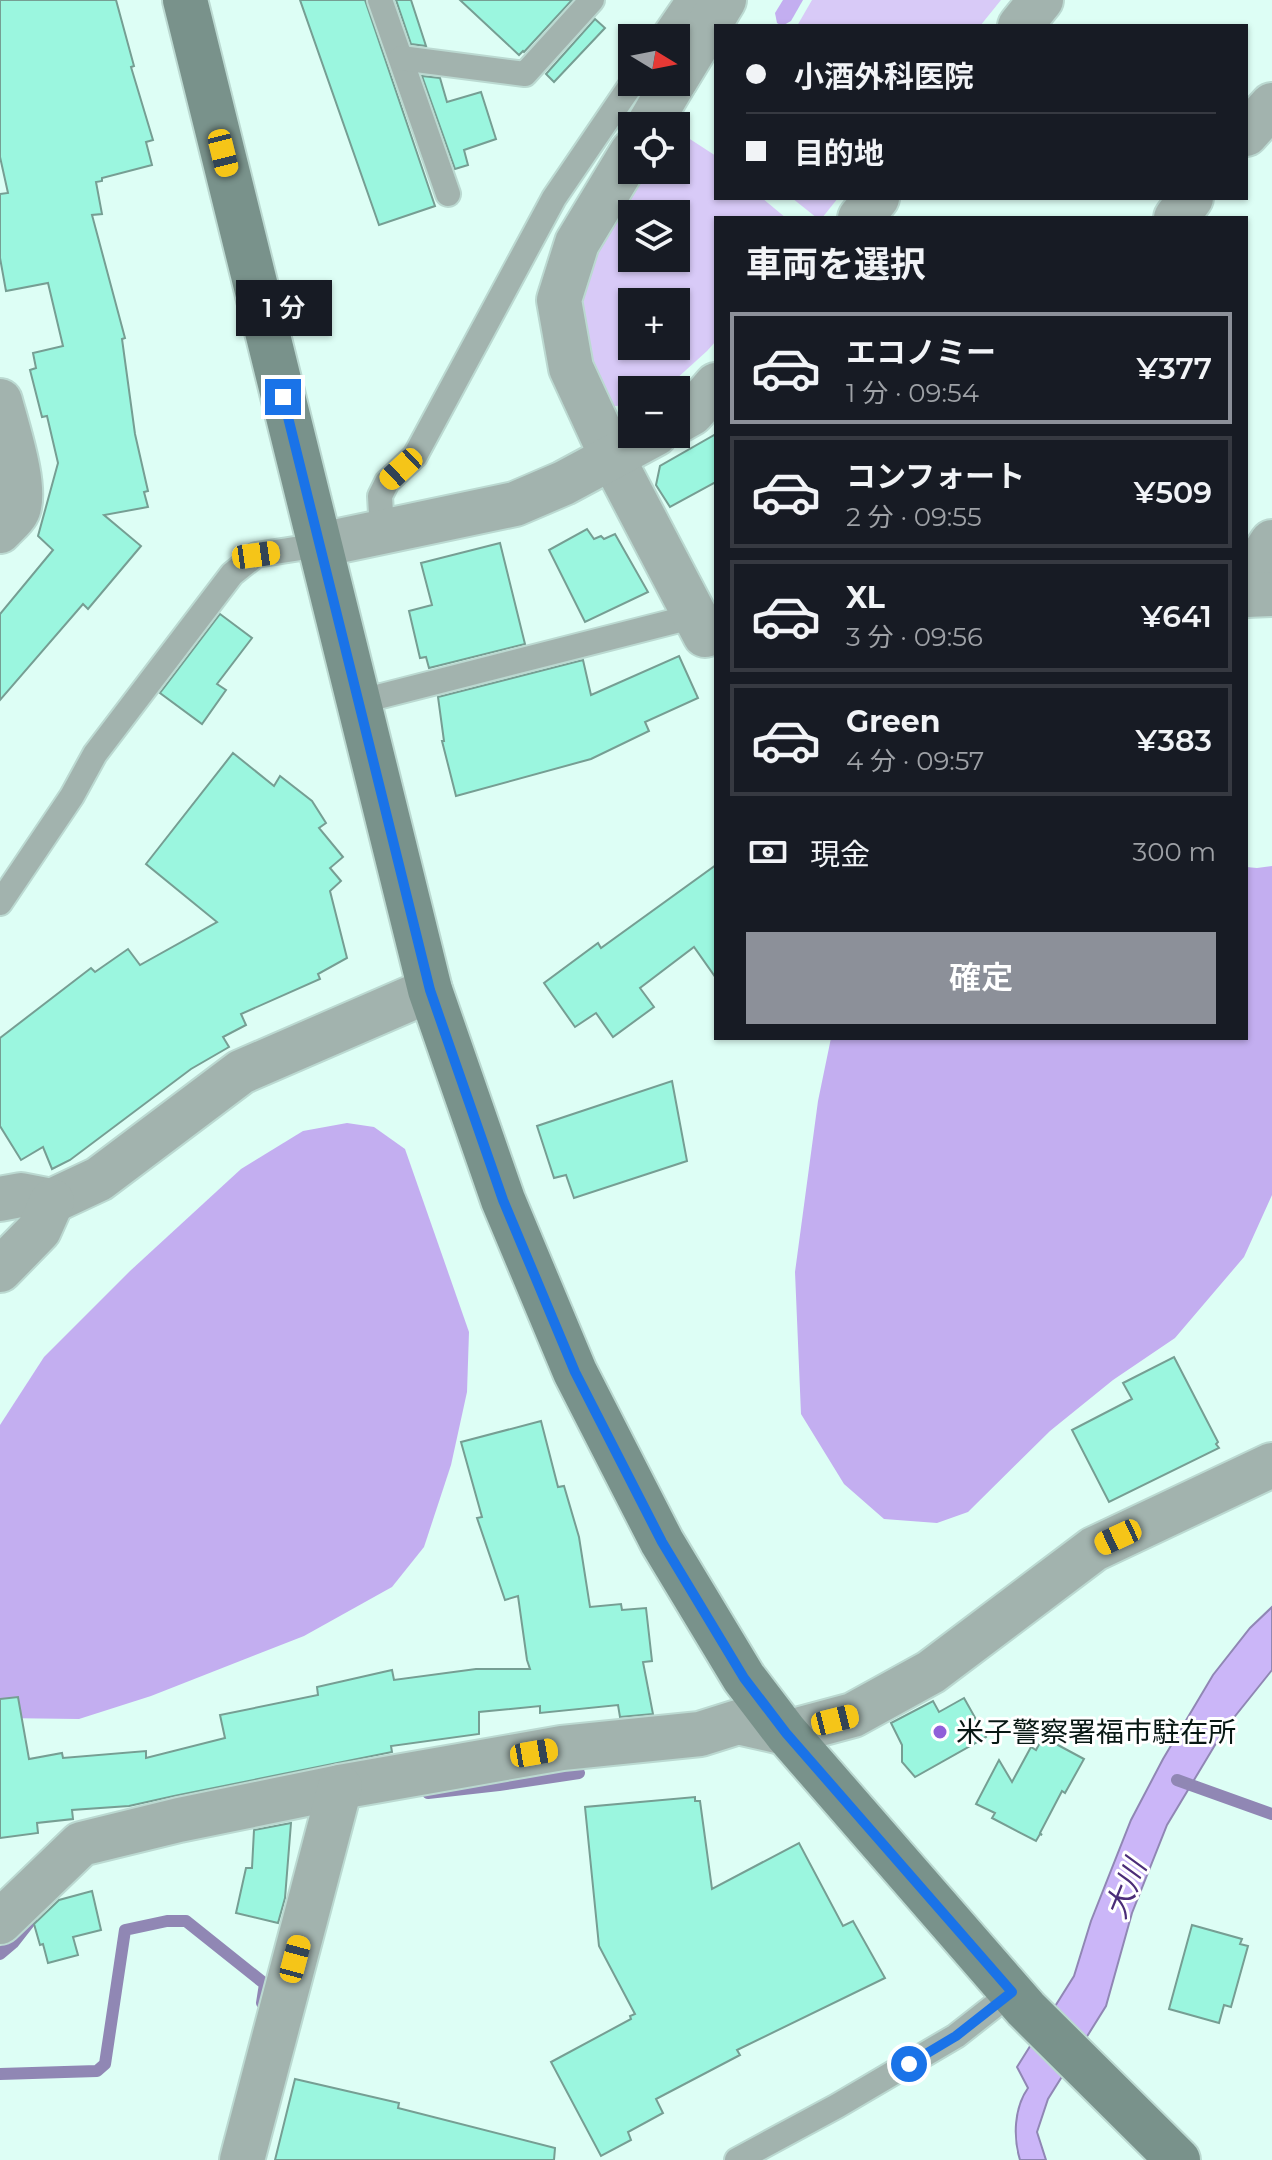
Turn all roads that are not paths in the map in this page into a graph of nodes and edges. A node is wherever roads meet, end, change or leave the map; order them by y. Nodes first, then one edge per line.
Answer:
1 (185, 0) edge
2 (380, 0) edge
3 (592, 0) edge
4 (688, 0) edge
5 (724, 0) edge
6 (672, 24) edge
7 (690, 56) edge
8 (401, 58) junction
9 (623, 96) edge
10 (1272, 105) edge
11 (1248, 132) edge
12 (618, 175) edge
13 (448, 194) dead end
14 (875, 200) edge
15 (862, 216) edge
16 (714, 387) edge
17 (0, 401) edge
18 (690, 414) edge
19 (629, 448) edge
20 (612, 457) junction
21 (0, 531) edge
22 (382, 531) junction
23 (1272, 542) edge
24 (320, 545) junction
25 (1248, 566) edge
26 (1272, 594) edge
27 (1248, 595) edge
28 (706, 623) edge
29 (358, 702) junction
30 (0, 903) edge
31 (430, 990) junction
32 (3, 1189) edge
33 (52, 1201) junction
34 (0, 1270) edge
35 (1272, 1465) edge
36 (786, 1733) junction
37 (340, 1787) junction
38 (0, 1922) edge
39 (1019, 2001) junction
40 (242, 2160) edge
41 (737, 2160) edge
42 (1178, 2160) edge

1 - 24 street
2 - 8 lane
3 - 8 lane
4 - 6 lane
5 - 7 street
8 - 13 lane
9 - 22 lane
10 - 11 street
12 - 20 street
14 - 15 street
16 - 18 street
17 - 21 street
19 - 20 street
20 - 22 street
20 - 28 street
22 - 24 street
23 - 25 street
24 - 29 street
24 - 30 lane
26 - 27 street
28 - 29 lane
29 - 31 street
31 - 33 street
31 - 36 street
32 - 33 street
33 - 34 street
35 - 36 street
36 - 37 street
36 - 39 street
37 - 38 street
37 - 40 street
39 - 41 lane
39 - 42 street

